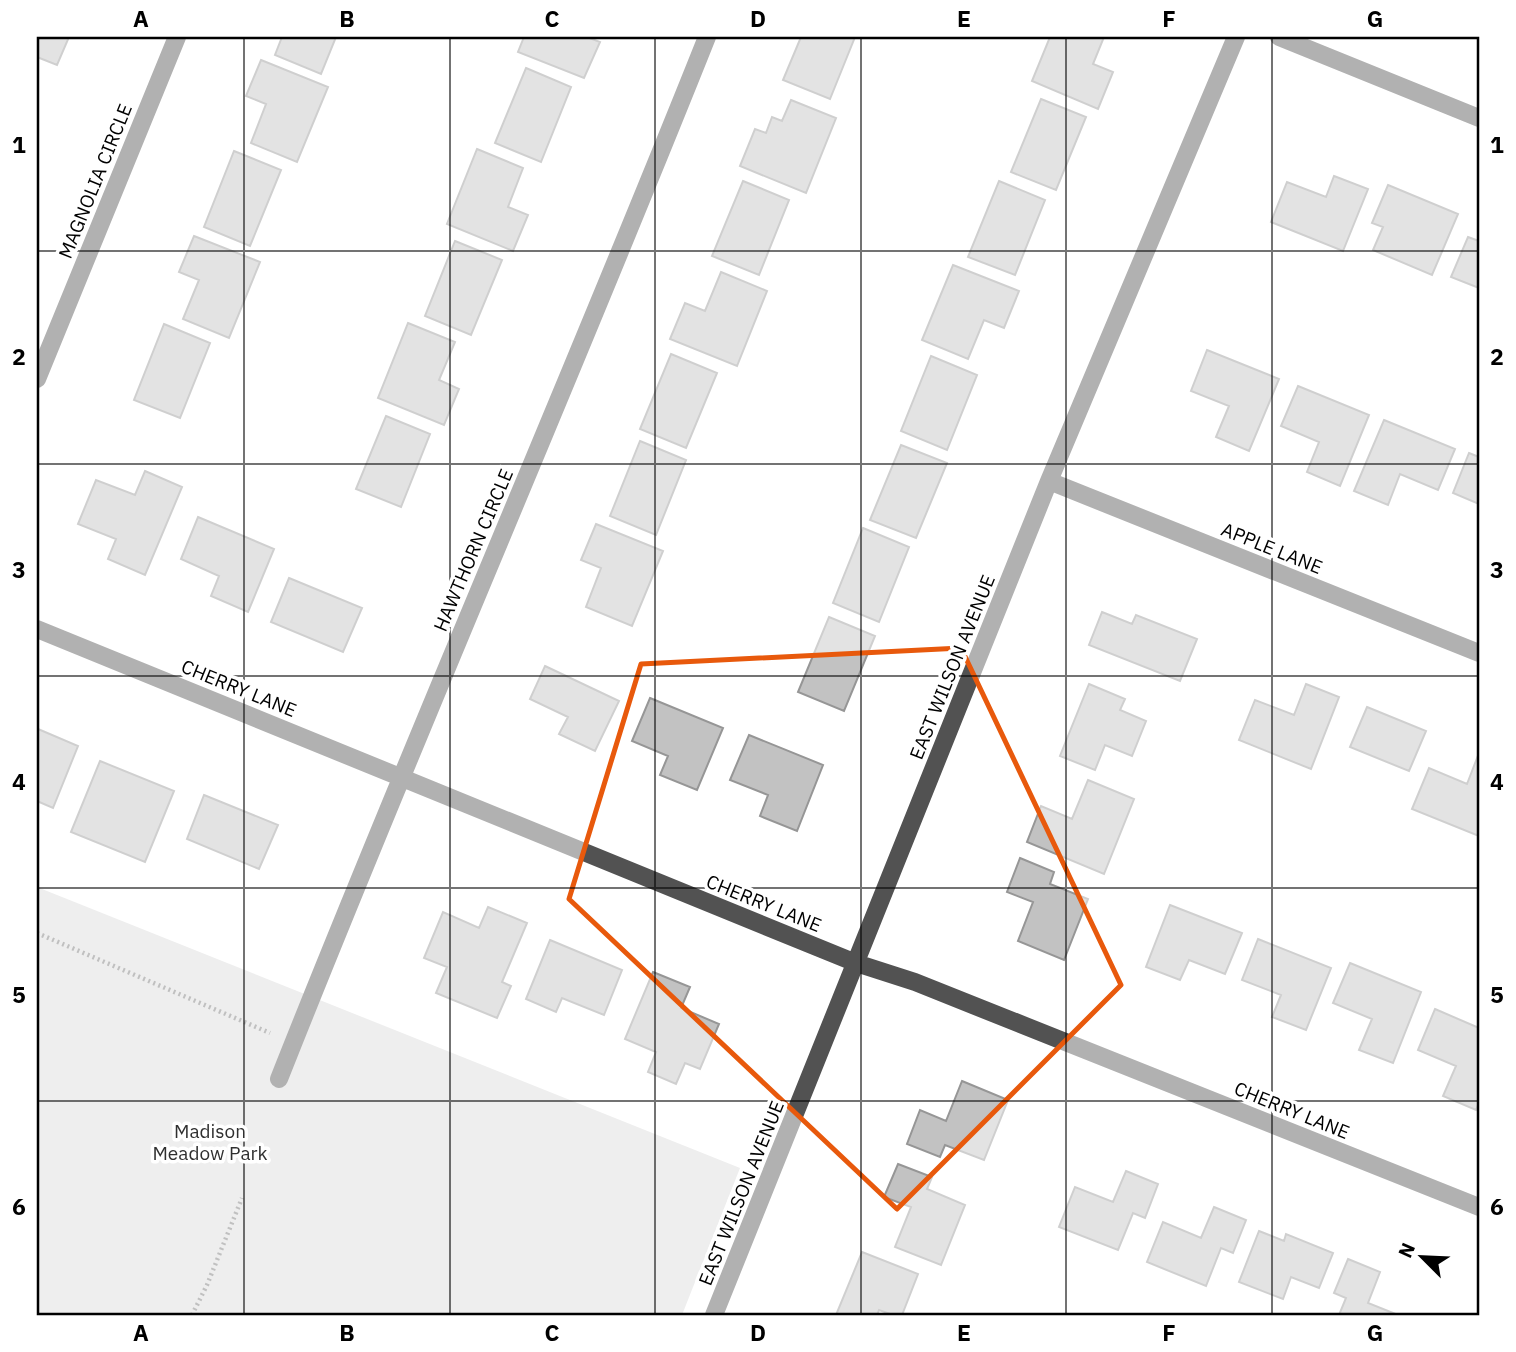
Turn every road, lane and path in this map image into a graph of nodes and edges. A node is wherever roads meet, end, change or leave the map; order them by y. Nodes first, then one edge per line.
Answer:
1 (177, 37) edge
2 (707, 37) edge
3 (1236, 37) edge
4 (1279, 37) edge
5 (1479, 118) edge
6 (37, 379) edge
7 (1049, 481) junction
8 (37, 629) edge
9 (1479, 653) edge
10 (401, 776) junction
11 (37, 933) edge
12 (856, 963) junction
13 (293, 1043) junction
14 (279, 1079) dead end
15 (242, 1198) dead end
16 (1479, 1207) edge
17 (192, 1315) edge
18 (714, 1315) edge

1 - 6 street, MAGNOLIA CIRCLE
2 - 10 street, HAWTHORN CIRCLE
3 - 7 street, EAST WILSON AVENUE
4 - 5 street
7 - 9 street, APPLE LANE
7 - 12 street, EAST WILSON AVENUE
8 - 10 street, CHERRY LANE
10 - 12 street, CHERRY LANE
10 - 13 street, HAWTHORN CIRCLE
11 - 13 path
12 - 16 street, CHERRY LANE
12 - 18 street, EAST WILSON AVENUE
13 - 14 street, HAWTHORN CIRCLE
15 - 17 path

